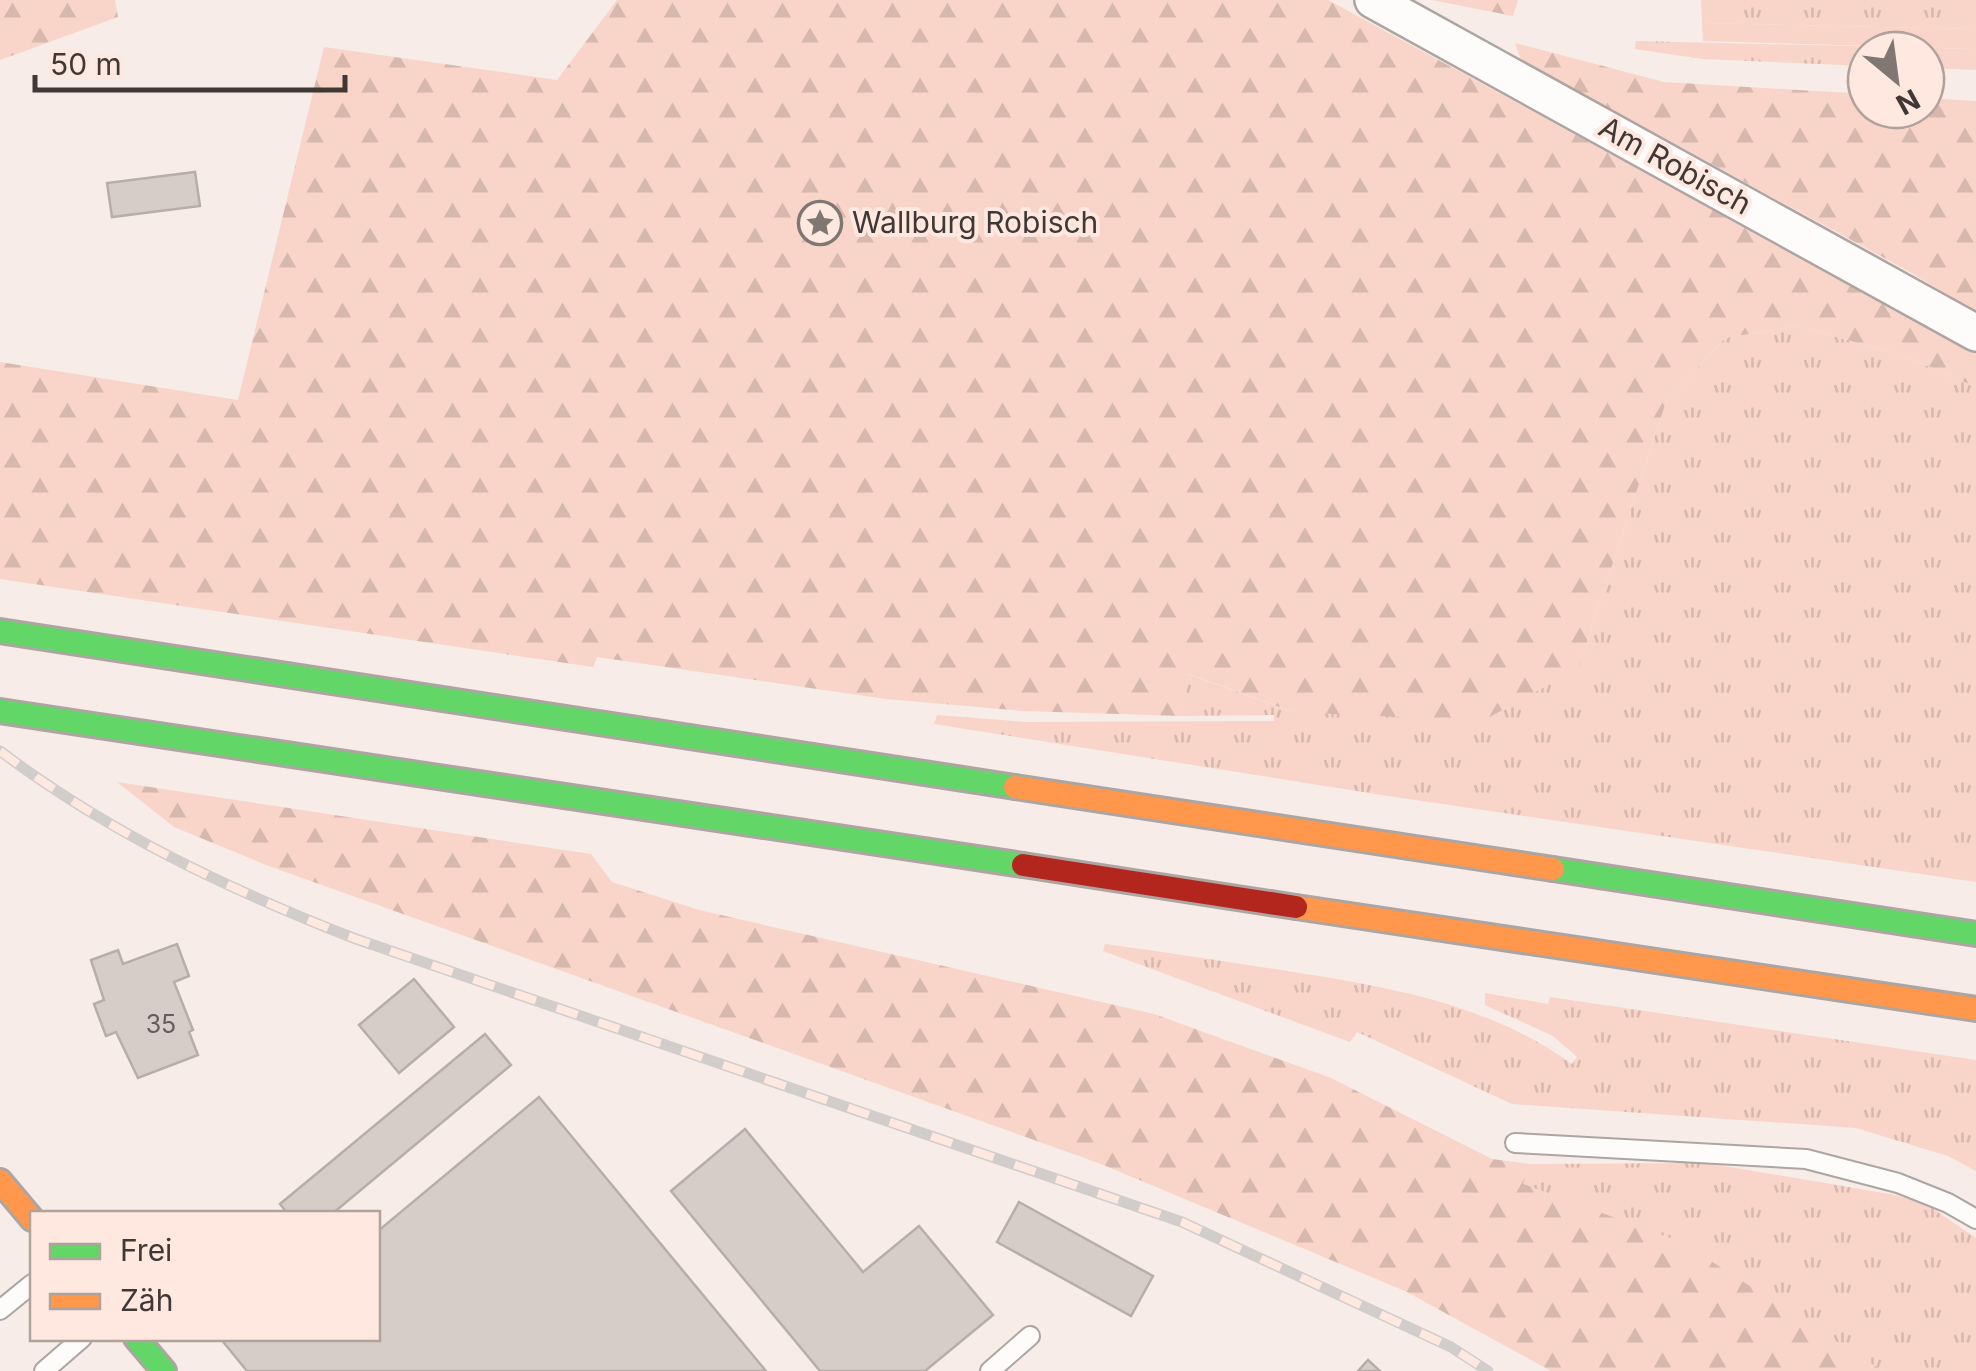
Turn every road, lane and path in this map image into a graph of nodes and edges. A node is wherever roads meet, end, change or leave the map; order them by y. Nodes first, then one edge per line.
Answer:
1 (1372, 0) edge
2 (1976, 333) edge
3 (0, 631) edge
4 (0, 711) edge
5 (1976, 934) edge
6 (1976, 1010) edge
7 (1515, 1143) dead end
8 (0, 1181) edge
9 (30, 1216) edge
10 (1976, 1218) edge
11 (30, 1286) edge
12 (0, 1310) edge
13 (1030, 1336) dead end
14 (79, 1341) edge
15 (139, 1341) edge
16 (44, 1371) edge
17 (164, 1371) edge
18 (990, 1371) edge

1 - 2 street, Am Robisch
3 - 5 main road
4 - 6 main road
7 - 10 lane
8 - 9 main road
11 - 12 lane
13 - 18 lane
14 - 16 lane
15 - 17 main road

